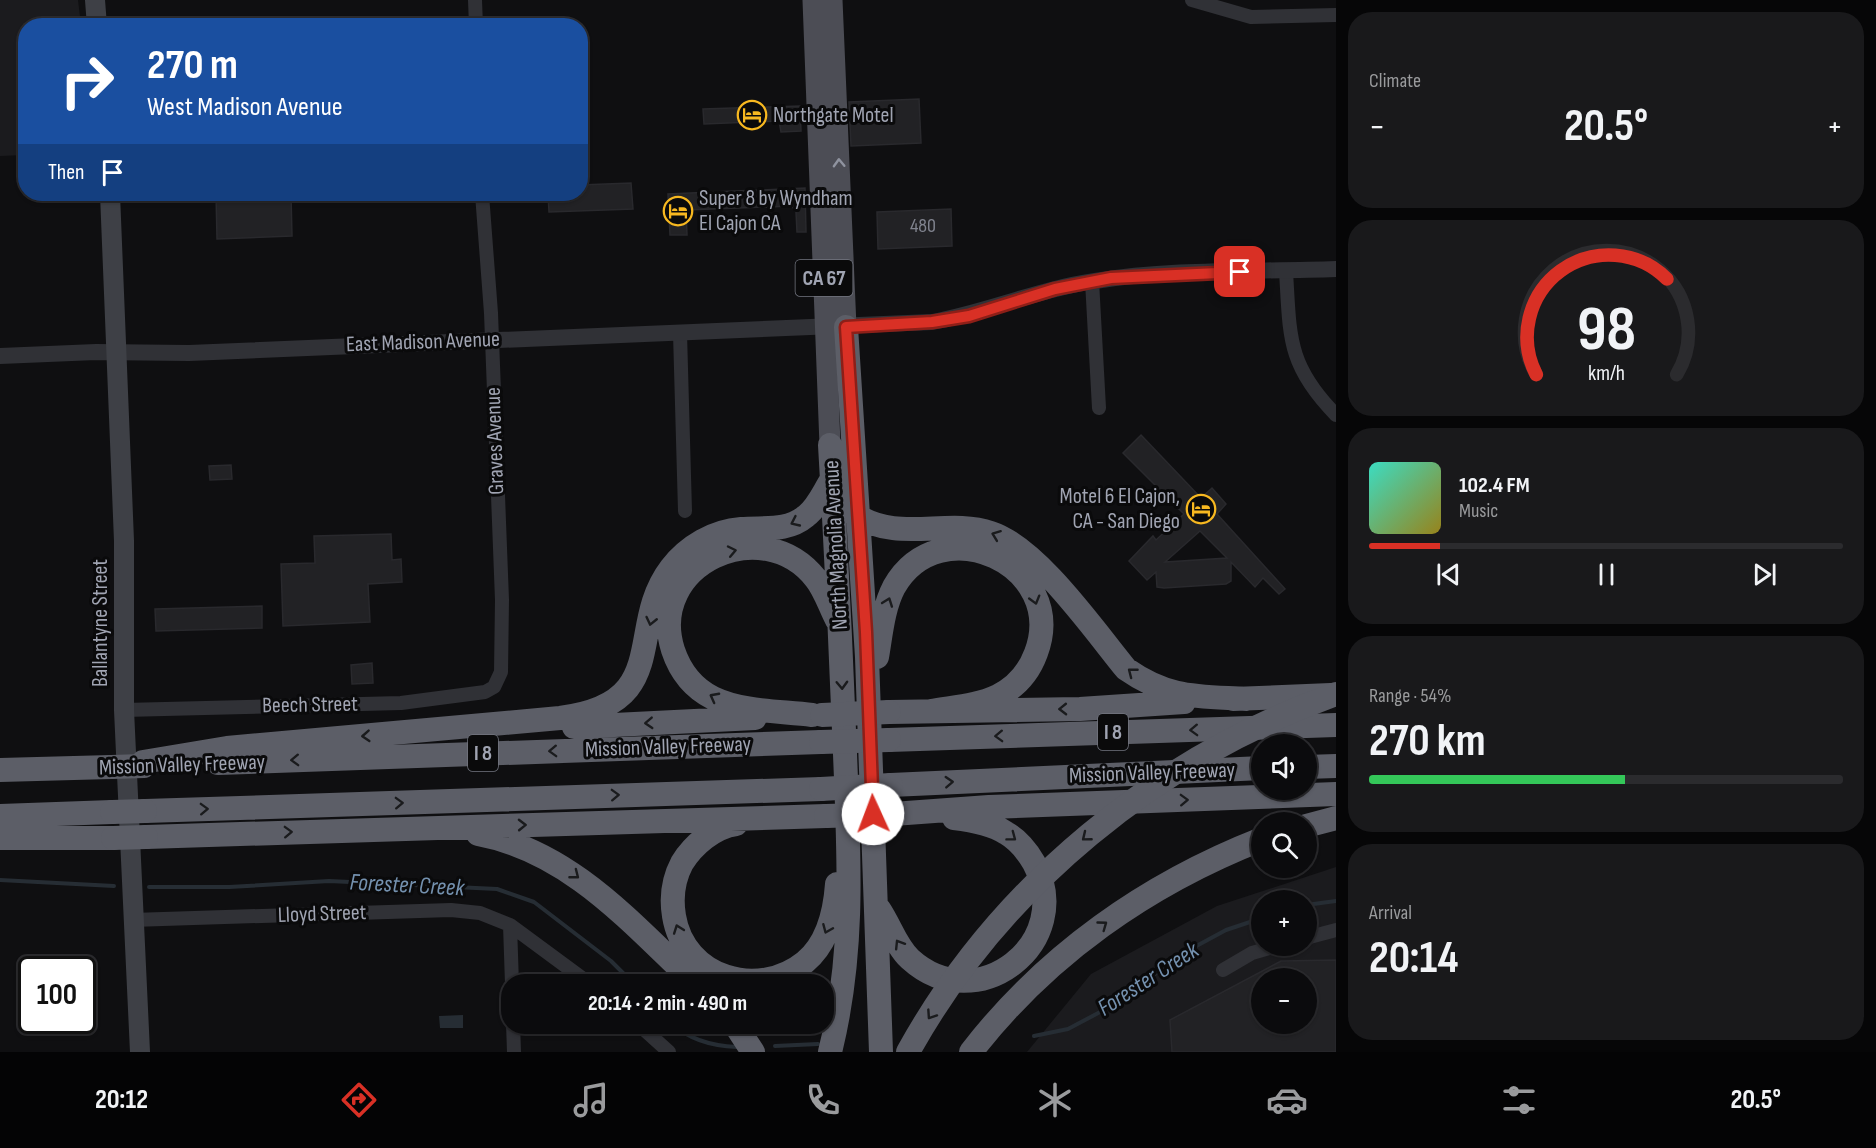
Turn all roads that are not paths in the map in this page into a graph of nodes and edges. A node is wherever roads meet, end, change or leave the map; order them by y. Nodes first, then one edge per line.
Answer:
1 (95, 0) edge
2 (476, 0) edge
3 (813, 0) edge
4 (832, 0) edge
5 (1192, 0) edge
6 (1336, 15) edge
7 (96, 18) edge
8 (476, 18) edge
9 (110, 201) edge
10 (482, 201) edge
11 (1336, 269) edge
12 (1286, 271) junction
13 (1092, 281) junction
14 (836, 327) junction
15 (680, 333) junction
16 (492, 339) junction
17 (117, 353) junction
18 (0, 356) edge
19 (1099, 408) dead end
20 (1336, 415) edge
21 (830, 445) joint
22 (832, 479) junction
23 (685, 510) dead end
24 (856, 515) junction
25 (841, 627) junction
26 (494, 687) joint
27 (1336, 695) edge
28 (1247, 699) junction
29 (879, 706) junction
30 (124, 710) junction
31 (931, 711) junction
32 (817, 715) junction
33 (1336, 725) edge
34 (394, 734) junction
35 (144, 764) junction
36 (1336, 766) edge
37 (1317, 767) edge
38 (1251, 769) edge
39 (0, 770) edge
40 (1336, 794) edge
41 (904, 814) junction
42 (0, 816) edge
43 (792, 818) junction
44 (1336, 818) edge
45 (1317, 823) edge
46 (401, 828) junction
47 (0, 838) edge
48 (1251, 843) edge
49 (849, 854) junction
50 (876, 904) junction
51 (132, 920) junction
52 (510, 925) junction
53 (1336, 930) edge
54 (1317, 935) edge
55 (1068, 950) junction
56 (1251, 954) edge
57 (1223, 970) dead end
58 (512, 974) edge
59 (576, 974) edge
60 (685, 974) edge
61 (513, 1034) edge
62 (649, 1034) edge
63 (741, 1034) edge
64 (140, 1052) edge
65 (514, 1052) edge
66 (669, 1052) edge
67 (753, 1052) edge
68 (830, 1052) edge
69 (881, 1052) edge
70 (908, 1052) edge
71 (971, 1052) edge
72 (993, 1052) edge

1 - 7 main road
2 - 8 street
3 - 14 main road, North Magnolia Avenue / CA 67
14 -> 4 main road, North Magnolia Avenue / CA 67
5 - 6 street
9 - 17 main road, Ballantyne Street
10 - 16 street, Graves Avenue
11 - 12 street, East Madison Avenue
12 - 13 street, East Madison Avenue
12 - 20 street
13 - 14 street, East Madison Avenue
13 - 19 street
14 - 15 street, East Madison Avenue
14 - 21 main road, North Magnolia Avenue
14 - 24 highway, North Magnolia Avenue
15 - 16 street, East Madison Avenue
15 - 23 street
16 - 17 street, East Madison Avenue
16 - 26 street, Graves Avenue
17 - 18 street, East Madison Avenue
17 - 30 main road, Ballantyne Street
21 - 22 highway, North Magnolia Avenue
22 - 25 highway, North Magnolia Avenue
22 -> 34 highway
28 -> 24 highway
24 - 29 highway, North Magnolia Avenue
32 -> 25 highway
25 -> 49 highway, North Magnolia Avenue
26 - 30 street, Beech Street
27 - 28 highway
27 -> 70 highway, bridge
28 -> 31 highway
29 - 31 highway
29 -> 31 highway
29 - 32 highway, bridge
29 - 50 highway, North Magnolia Avenue
30 - 51 main road, Ballantyne Street
32 -> 34 highway
33 -> 35 highway, Mission Valley Freeway / I 8, bridge
34 -> 35 highway
35 - 39 highway, Mission Valley Freeway / I 8, bridge
36 - 37 highway
42 -> 38 highway, Mission Valley Freeway / I 8, bridge
41 -> 40 highway
41 - 43 highway, bridge
41 -> 50 highway
46 -> 43 highway
49 -> 43 highway
44 - 45 highway
47 -> 46 highway, bridge
46 -> 60 highway
55 -> 48 highway
49 - 68 highway, North Magnolia Avenue
50 - 69 highway, North Magnolia Avenue
51 - 52 street, Lloyd Street
51 - 64 main road, Ballantyne Street
52 - 58 street
52 - 59 street, Lloyd Street
53 - 54 street
55 - 71 highway
55 - 72 highway
56 - 57 street
61 - 65 street
62 - 66 street
63 - 67 highway

